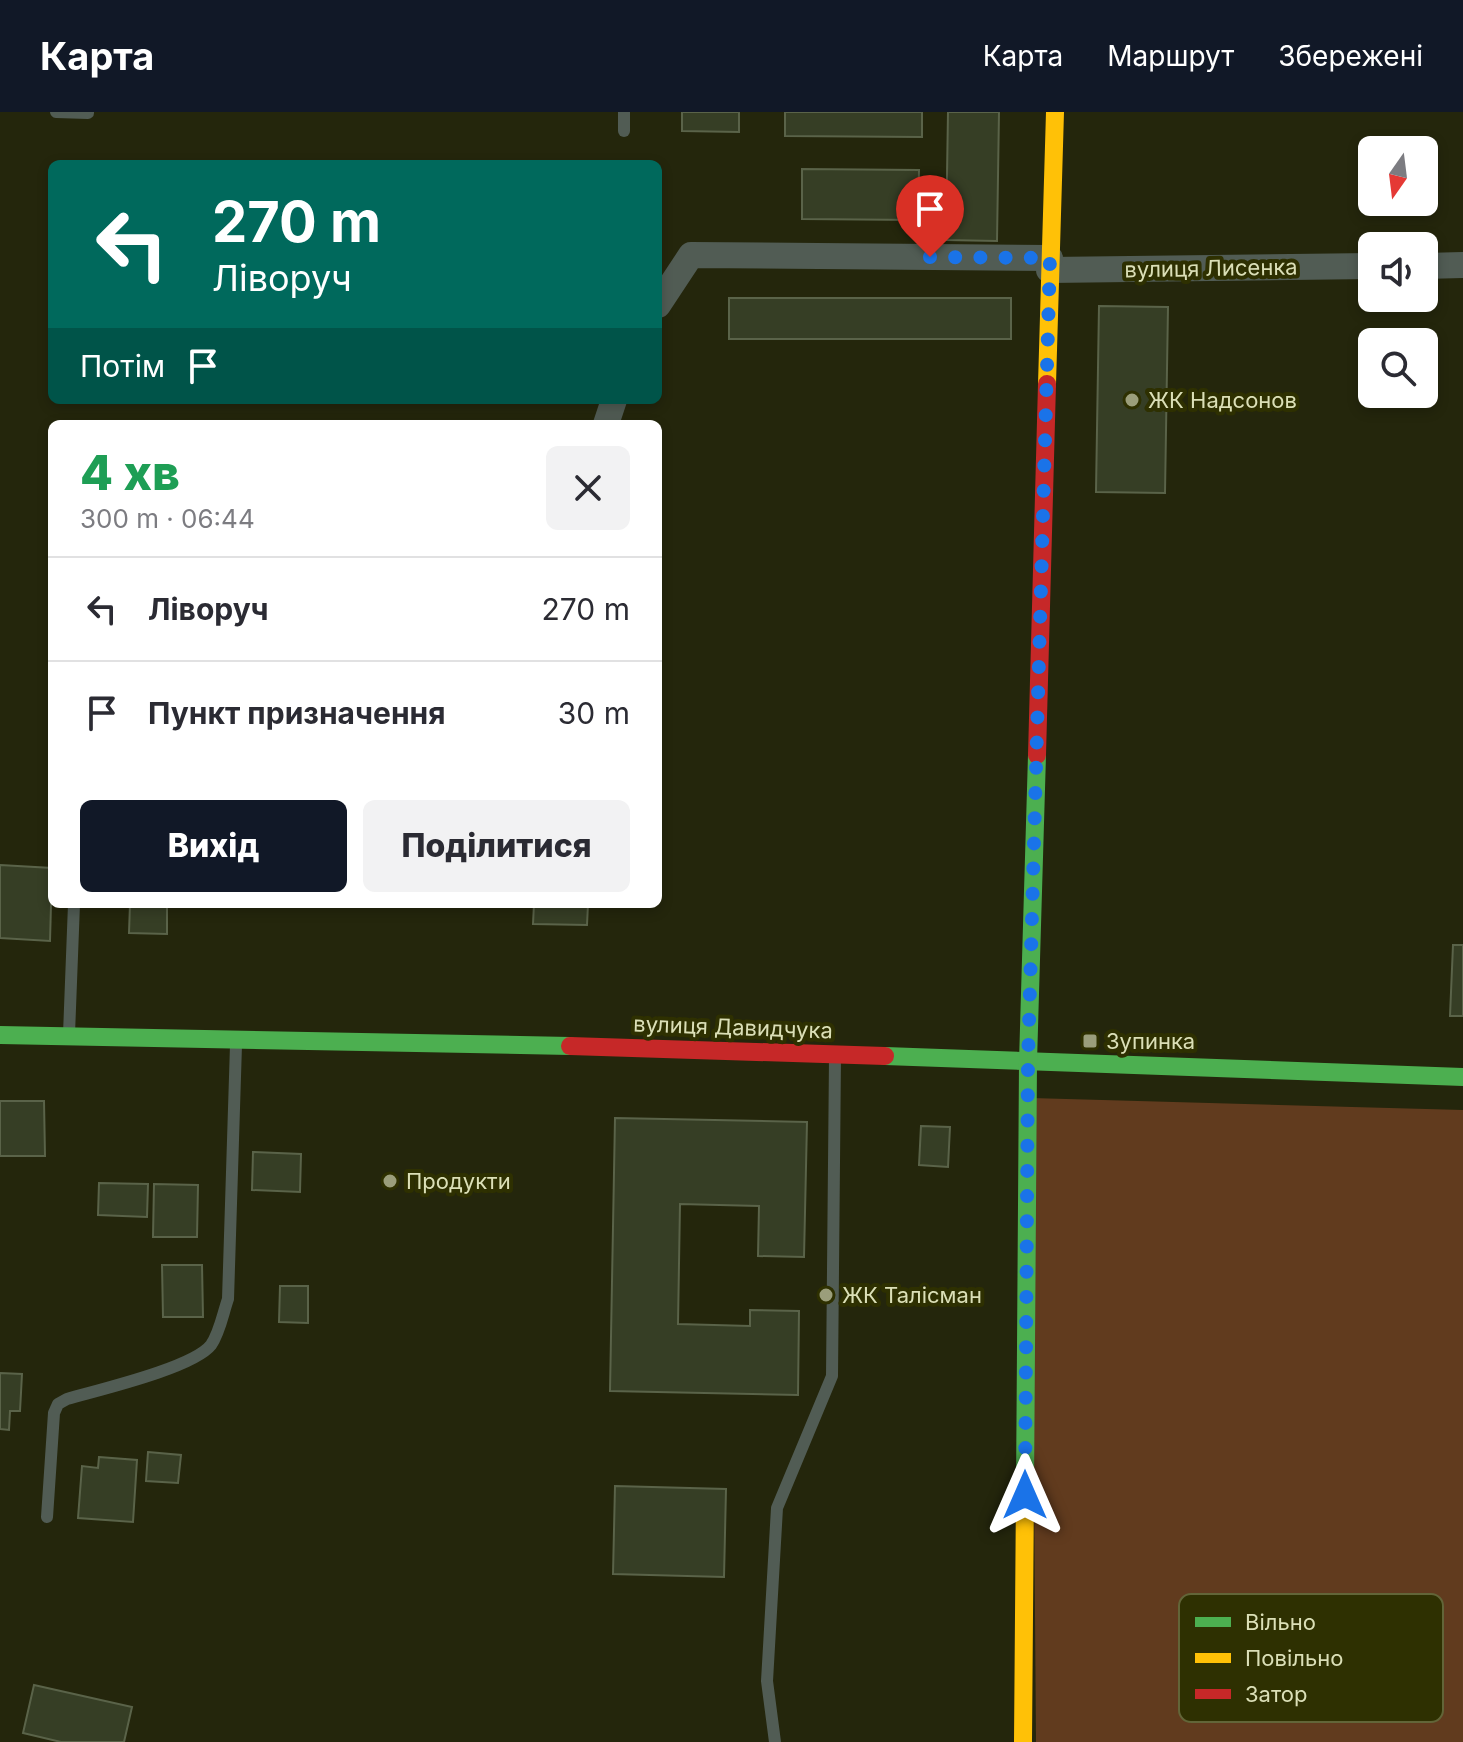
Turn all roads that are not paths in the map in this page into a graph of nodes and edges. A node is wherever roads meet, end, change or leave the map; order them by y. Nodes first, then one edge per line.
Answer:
1 (56, 112) edge
2 (624, 112) edge
3 (1055, 112) edge
4 (88, 113) edge
5 (624, 131) dead end
6 (1050, 264) junction
7 (1463, 265) edge
8 (1358, 266) edge
9 (1438, 266) edge
10 (662, 299) edge
11 (74, 908) edge
12 (0, 1035) edge
13 (69, 1037) junction
14 (236, 1041) junction
15 (835, 1055) junction
16 (1028, 1062) junction
17 (1463, 1077) edge
18 (47, 1517) dead end
19 (775, 1742) edge
20 (1023, 1742) edge

1 - 4 lane
2 - 5 lane
3 - 6 street
6 - 8 street, вулиця Лисенка
6 - 10 street, вулиця Лисенка
6 - 16 street
7 - 9 street
11 - 13 lane
12 - 13 street, вулиця Давидчука
13 - 14 street, вулиця Давидчука
14 - 15 street, вулиця Давидчука
14 - 18 lane
15 - 16 street, вулиця Давидчука
15 - 19 lane
16 - 17 street, вулиця Давидчука
16 - 20 street

